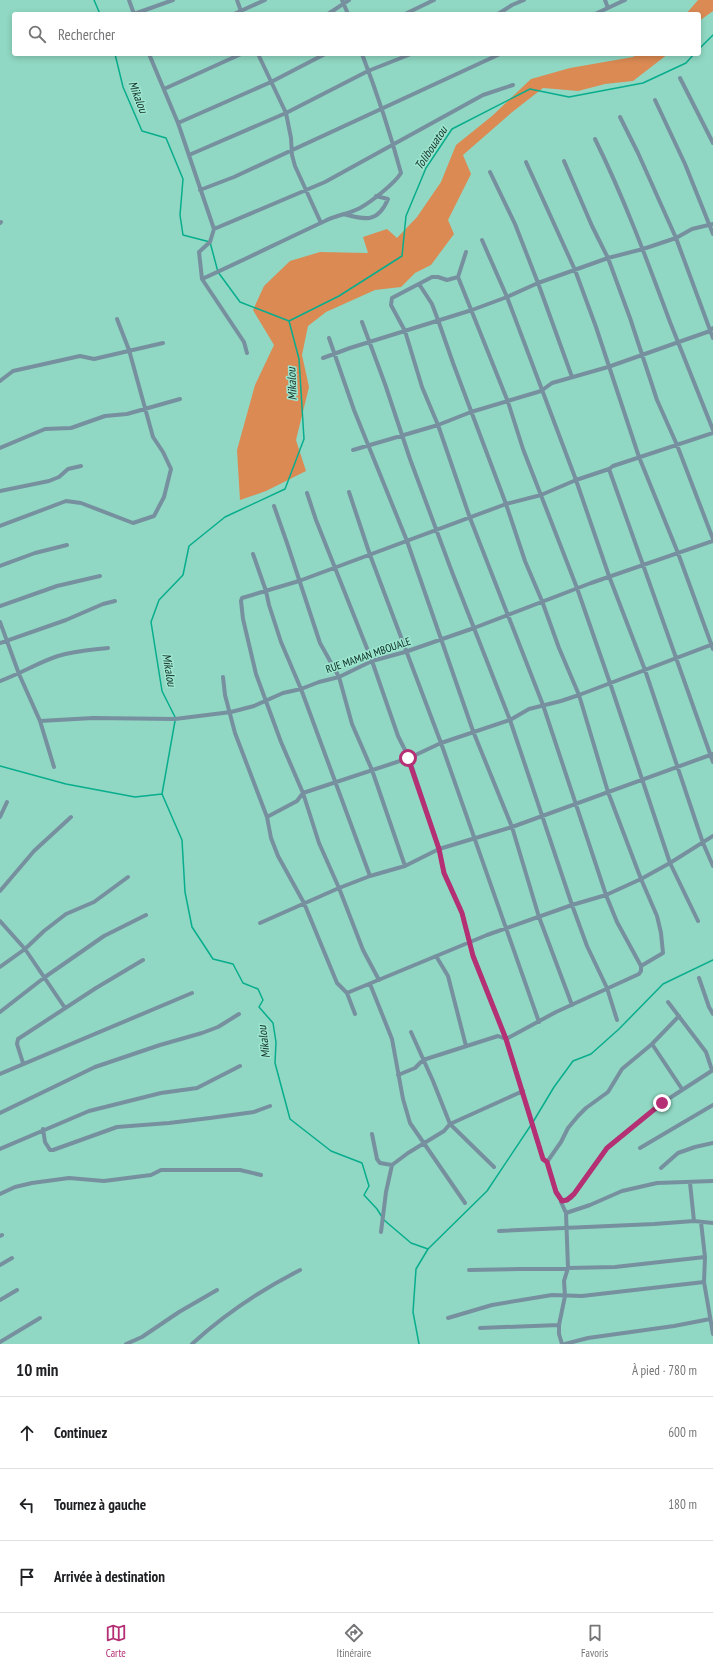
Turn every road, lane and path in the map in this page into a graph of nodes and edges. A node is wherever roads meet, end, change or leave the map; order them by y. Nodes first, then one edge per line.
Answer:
1 (129, 0) edge
2 (173, 0) edge
3 (237, 0) edge
4 (265, 0) edge
5 (349, 0) edge
6 (434, 0) edge
7 (524, 0) edge
8 (605, 0) edge
9 (624, 0) edge
10 (343, 2) edge
11 (608, 8) junction
12 (133, 12) edge
13 (140, 12) edge
14 (242, 12) edge
15 (330, 12) edge
16 (347, 12) edge
17 (409, 12) edge
18 (501, 12) edge
19 (599, 12) edge
20 (150, 56) edge
21 (237, 56) edge
22 (259, 56) edge
23 (320, 56) edge
24 (363, 56) edge
25 (406, 56) edge
26 (496, 56) edge
27 (368, 71) junction
28 (680, 78) dead end
29 (271, 82) junction
30 (513, 85) dead end
31 (164, 89) junction
32 (655, 100) dead end
33 (382, 108) junction
34 (286, 113) junction
35 (620, 117) dead end
36 (178, 123) junction
37 (595, 139) dead end
38 (713, 143) edge
39 (394, 144) junction
40 (291, 150) junction
41 (189, 155) junction
42 (564, 160) dead end
43 (526, 162) dead end
44 (490, 172) dead end
45 (200, 190) junction
46 (306, 191) junction
47 (376, 196) junction
48 (343, 214) junction
49 (321, 223) junction
50 (711, 225) edge
51 (214, 229) junction
52 (713, 234) edge
53 (676, 238) junction
54 (482, 240) dead end
55 (643, 249) junction
56 (466, 252) dead end
57 (608, 258) junction
58 (575, 270) junction
59 (458, 276) junction
60 (202, 278) junction
61 (538, 283) junction
62 (419, 284) junction
63 (507, 297) junction
64 (472, 310) junction
65 (117, 319) dead end
66 (438, 320) junction
67 (362, 322) dead end
68 (712, 330) edge
69 (405, 331) junction
70 (329, 338) dead end
71 (713, 338) edge
72 (369, 342) junction
73 (163, 343) dead end
74 (678, 343) junction
75 (129, 350) junction
76 (247, 353) dead end
77 (334, 353) junction
78 (642, 354) junction
79 (323, 358) dead end
80 (608, 367) junction
81 (572, 377) junction
82 (0, 381) edge
83 (541, 391) junction
84 (180, 399) dead end
85 (508, 402) junction
86 (146, 408) junction
87 (472, 412) junction
88 (438, 425) junction
89 (713, 430) edge
90 (713, 433) edge
91 (403, 437) junction
92 (677, 445) junction
93 (369, 446) junction
94 (0, 448) edge
95 (354, 450) dead end
96 (639, 457) junction
97 (81, 466) dead end
98 (609, 469) junction
99 (576, 480) junction
100 (0, 491) edge
101 (349, 492) dead end
102 (307, 493) dead end
103 (541, 495) junction
104 (506, 504) junction
105 (274, 506) dead end
106 (470, 518) junction
107 (0, 526) edge
108 (437, 530) junction
109 (713, 540) edge
110 (407, 541) junction
111 (67, 545) dead end
112 (678, 553) junction
113 (253, 554) dead end
114 (370, 555) junction
115 (643, 565) junction
116 (0, 566) edge
117 (336, 567) junction
118 (100, 576) dead end
119 (609, 576) junction
120 (299, 581) junction
121 (577, 588) junction
122 (266, 591) junction
123 (115, 601) dead end
124 (542, 601) junction
125 (0, 606) edge
126 (508, 614) junction
127 (0, 622) edge
128 (474, 628) junction
129 (440, 639) junction
130 (7, 641) junction
131 (0, 643) edge
132 (713, 646) edge
133 (108, 648) dead end
134 (406, 652) junction
135 (677, 658) junction
136 (372, 661) junction
137 (644, 670) junction
138 (19, 674) junction
139 (223, 677) dead end
140 (339, 677) junction
141 (0, 681) edge
142 (610, 683) junction
143 (301, 689) junction
144 (579, 695) junction
145 (267, 701) junction
146 (543, 705) junction
147 (231, 712) junction
148 (40, 720) junction
149 (510, 720) junction
150 (472, 731) junction
151 (441, 743) junction
152 (712, 755) edge
153 (408, 758) junction
154 (713, 762) edge
155 (54, 767) dead end
156 (677, 767) junction
157 (372, 770) junction
158 (642, 780) junction
159 (336, 783) junction
160 (608, 792) junction
161 (303, 793) junction
162 (7, 802) dead end
163 (575, 804) junction
164 (542, 816) junction
165 (0, 817) edge
166 (71, 817) dead end
167 (267, 817) junction
168 (512, 827) junction
169 (713, 836) edge
170 (474, 840) junction
171 (703, 843) junction
172 (439, 849) junction
173 (670, 863) junction
174 (405, 866) junction
175 (713, 866) edge
176 (370, 876) junction
177 (128, 877) dead end
178 (641, 879) junction
179 (339, 888) junction
180 (0, 891) edge
181 (606, 894) junction
182 (304, 903) junction
183 (572, 905) junction
184 (146, 915) dead end
185 (539, 917) junction
186 (0, 922) edge
187 (698, 922) dead end
188 (260, 923) dead end
189 (506, 928) junction
190 (469, 942) junction
191 (25, 949) junction
192 (436, 956) junction
193 (143, 960) dead end
194 (641, 966) junction
195 (0, 967) edge
196 (44, 977) junction
197 (699, 978) dead end
198 (379, 980) junction
199 (370, 984) junction
200 (607, 988) junction
201 (192, 993) dead end
202 (346, 993) junction
203 (668, 1002) dead end
204 (572, 1005) junction
205 (65, 1008) junction
206 (0, 1012) edge
207 (239, 1014) dead end
208 (355, 1014) dead end
209 (713, 1014) edge
210 (679, 1016) junction
211 (617, 1020) dead end
212 (539, 1022) junction
213 (411, 1032) dead end
214 (506, 1039) junction
215 (652, 1044) junction
216 (466, 1046) junction
217 (423, 1060) junction
218 (23, 1063) junction
219 (240, 1066) dead end
220 (712, 1070) edge
221 (0, 1074) edge
222 (398, 1075) junction
223 (682, 1089) junction
224 (523, 1092) junction
225 (713, 1104) edge
226 (270, 1106) dead end
227 (0, 1113) edge
228 (450, 1124) junction
229 (43, 1130) junction
230 (372, 1134) dead end
231 (424, 1143) junction
232 (713, 1143) edge
233 (640, 1148) dead end
234 (0, 1149) edge
235 (547, 1162) junction
236 (392, 1166) junction
237 (494, 1167) dead end
238 (661, 1168) dead end
239 (261, 1175) dead end
240 (713, 1181) edge
241 (690, 1183) junction
242 (0, 1194) edge
243 (562, 1201) junction
244 (465, 1203) dead end
245 (566, 1213) junction
246 (694, 1220) junction
247 (700, 1222) junction
248 (713, 1223) edge
249 (566, 1227) junction
250 (499, 1231) dead end
251 (381, 1232) dead end
252 (705, 1257) junction
253 (12, 1258) dead end
254 (0, 1265) edge
255 (568, 1268) junction
256 (300, 1270) dead end
257 (468, 1270) dead end
258 (704, 1282) junction
259 (17, 1290) dead end
260 (217, 1290) dead end
261 (565, 1296) junction
262 (0, 1300) edge
263 (40, 1318) dead end
264 (448, 1318) dead end
265 (710, 1319) junction
266 (559, 1325) junction
267 (480, 1328) dead end
268 (713, 1334) edge
269 (0, 1342) edge
270 (126, 1344) edge
271 (192, 1344) edge
272 (564, 1344) edge

1 - 12 street
2 - 13 street
3 - 14 street
4 - 14 street
5 - 10 street
6 - 17 street
7 - 18 street
8 - 11 street
9 - 11 street
10 - 15 street
10 - 16 street
11 - 19 street
20 - 31 street
21 - 31 street
22 - 29 street
23 - 29 street
24 - 27 street
25 - 27 street
26 - 33 street
27 - 33 street
27 - 34 street
28 - 38 street
29 - 34 street
29 - 36 street
30 - 39 street
31 - 36 street
32 - 50 street
33 - 39 street
33 - 40 street
34 - 40 street
34 - 41 street
35 - 53 street
36 - 41 street
37 - 55 street
39 - 46 street
39 - 47 street
40 - 45 street
40 - 46 street
41 - 45 street
42 - 57 street
43 - 58 street
44 - 61 street
45 - 51 street
46 - 49 street
46 - 51 street
47 - 48 street
47 - 48 street
48 - 49 street
49 - 60 street
50 - 52 street
50 - 53 street
51 - 60 street
53 - 55 street
53 - 68 street
54 - 63 street
55 - 57 street
55 - 74 street
56 - 59 street
57 - 58 street
57 - 78 street
58 - 61 street
58 - 80 street
59 - 62 street
59 - 64 street
60 - 76 street
61 - 63 street
61 - 81 street
62 - 66 street
62 - 69 street
63 - 64 street
63 - 83 street
64 - 66 street
64 - 85 street
65 - 75 street
66 - 69 street
66 - 87 street
67 - 72 street
68 - 71 street
68 - 74 street
69 - 72 street
69 - 88 street
70 - 77 street
72 - 77 street
72 - 91 street
73 - 75 street
74 - 78 street
74 - 89 street
75 - 82 street
75 - 86 street
77 - 79 street
77 - 93 street
78 - 80 street
78 - 92 street
80 - 81 street
80 - 96 street
81 - 83 street
83 - 85 street
83 - 99 street
84 - 86 street
85 - 87 street
85 - 103 street
86 - 94 street
86 - 107 street
87 - 88 street
87 - 104 street
88 - 91 street
88 - 106 street
90 - 92 street
91 - 93 street
91 - 108 street
92 - 96 street
92 - 109 street
93 - 95 street
93 - 110 street
96 - 98 street
96 - 112 street
97 - 100 street
98 - 99 street
98 - 115 street
99 - 103 street
99 - 119 street
101 - 114 street
102 - 117 street
103 - 104 street
103 - 121 street
104 - 106 street
104 - 124 street
105 - 120 street
106 - 108 street
106 - 126 street
108 - 110 street
108 - 128 street
109 - 112 street, RUE MAMAN MBOUALE
110 - 114 street
110 - 129 street
111 - 116 street
112 - 115 street, RUE MAMAN MBOUALE
112 - 132 street
113 - 122 street
114 - 117 street
114 - 134 street
115 - 119 street, RUE MAMAN MBOUALE
115 - 135 street
117 - 120 street
117 - 136 street
118 - 125 street
119 - 121 street, RUE MAMAN MBOUALE
119 - 137 street
120 - 122 street
120 - 140 street
121 - 124 street, RUE MAMAN MBOUALE
121 - 142 street
122 - 143 street
122 - 145 street
123 - 130 street
124 - 126 street, RUE MAMAN MBOUALE
124 - 144 street
126 - 128 street, RUE MAMAN MBOUALE
126 - 146 street
127 - 130 street
128 - 129 street, RUE MAMAN MBOUALE
128 - 149 street
129 - 134 street, RUE MAMAN MBOUALE
129 - 150 street
130 - 131 street
130 - 138 street
132 - 135 street
133 - 138 street
134 - 136 street, RUE MAMAN MBOUALE
134 - 151 street
135 - 137 street
135 - 152 street
136 - 140 street, RUE MAMAN MBOUALE
136 - 153 street
137 - 142 street
137 - 156 street
138 - 141 street
138 - 148 street
139 - 147 street
140 - 143 street, RUE MAMAN MBOUALE
140 - 157 street
142 - 144 street
142 - 158 street
143 - 145 street, RUE MAMAN MBOUALE
143 - 159 street
144 - 146 street
144 - 160 street
145 - 147 street, RUE MAMAN MBOUALE
145 - 161 street
146 - 149 street
146 - 163 street
147 - 148 street, RUE MAMAN MBOUALE
147 - 167 street
148 - 155 street
149 - 150 street
149 - 164 street
150 - 151 street
150 - 168 street
151 - 153 street
151 - 170 street
152 - 154 street
152 - 156 street
153 - 157 street
153 - 172 street
156 - 158 street
156 - 171 street
157 - 159 street
157 - 174 street
158 - 160 street
158 - 173 street
159 - 161 street
159 - 176 street
160 - 163 street
160 - 178 street
161 - 167 street
161 - 179 street
162 - 165 street
163 - 164 street
163 - 181 street
164 - 168 street
164 - 183 street
166 - 180 street
167 - 182 street
168 - 170 street
168 - 185 street
169 - 171 street
170 - 172 street
170 - 189 street
171 - 173 street
171 - 175 street
172 - 174 street
172 - 190 street
173 - 178 street
173 - 187 street
174 - 176 street
176 - 179 street
177 - 191 street
178 - 181 street
178 - 194 street
179 - 182 street
179 - 198 street
181 - 183 street
181 - 194 street
182 - 188 street
182 - 202 street
183 - 185 street
183 - 200 street
184 - 196 street
185 - 189 street
185 - 204 street
186 - 191 street
189 - 190 street
189 - 212 street
190 - 192 street
190 - 214 street
191 - 195 street
191 - 196 street
192 - 198 street
192 - 216 street
193 - 205 street
194 - 200 street
196 - 205 street
196 - 206 street
197 - 209 street
198 - 199 street
199 - 202 street
199 - 222 street
200 - 204 street
200 - 211 street
201 - 218 street
202 - 208 street
203 - 210 street
204 - 212 street
205 - 218 street
207 - 227 street
210 - 215 street
210 - 220 street
212 - 214 street
213 - 217 street
214 - 216 street
214 - 224 street
215 - 223 street
215 - 235 street
216 - 217 street
217 - 222 street
217 - 228 street
218 - 221 street
219 - 229 street
220 - 223 street
222 - 231 street
223 - 243 street
224 - 228 street
224 - 235 street
225 - 233 street
226 - 229 street
228 - 231 street
228 - 237 street
229 - 234 street
230 - 236 street
231 - 236 street
231 - 244 street
232 - 238 street
235 - 243 street
236 - 251 street
239 - 242 street
240 - 241 street
241 - 245 street
241 - 246 street
243 - 245 street
245 - 249 street
246 - 247 street
246 - 249 street
247 - 248 street
247 - 252 street
249 - 250 street
249 - 255 street
252 - 255 street
252 - 258 street
253 - 254 street
255 - 257 street
255 - 261 street
256 - 271 street
258 - 261 street
258 - 265 street
259 - 262 street
260 - 270 street
261 - 264 street
261 - 266 street
263 - 269 street
265 - 268 street
265 - 272 street
266 - 267 street
266 - 272 street

